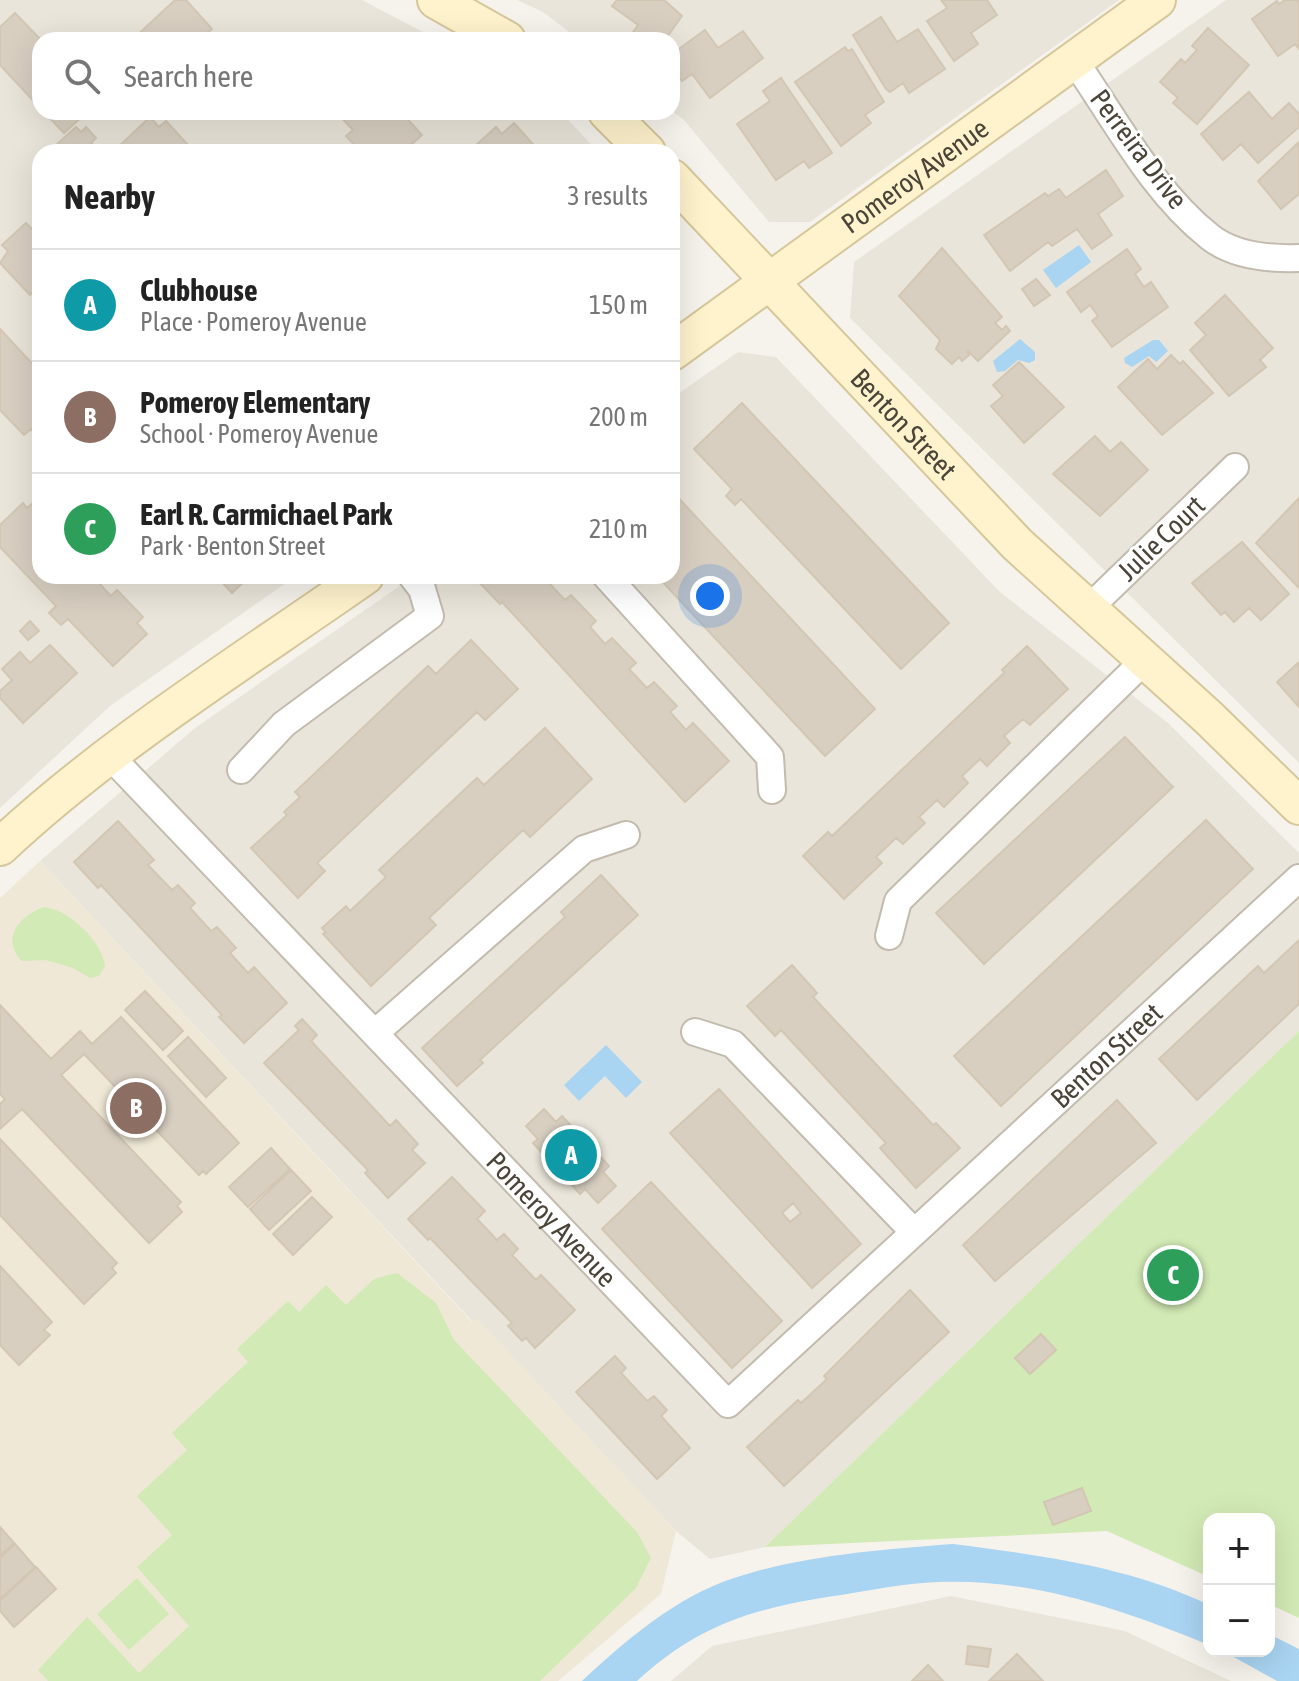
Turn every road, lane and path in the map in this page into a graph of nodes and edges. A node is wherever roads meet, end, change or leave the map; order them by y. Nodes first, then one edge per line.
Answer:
1 (436, 0) edge
2 (1157, 0) edge
3 (493, 32) edge
4 (1074, 60) junction
5 (615, 120) edge
6 (639, 144) edge
7 (680, 187) edge
8 (1299, 258) edge
9 (768, 281) junction
10 (680, 346) edge
11 (1235, 467) dead end
12 (354, 584) edge
13 (418, 584) edge
14 (613, 584) edge
15 (1087, 610) junction
16 (1146, 659) junction
17 (110, 756) junction
18 (241, 770) dead end
19 (772, 790) dead end
20 (1299, 806) edge
21 (626, 835) dead end
22 (0, 847) edge
23 (1299, 878) edge
24 (889, 936) dead end
25 (695, 1032) dead end
26 (375, 1033) junction
27 (914, 1232) junction
28 (728, 1404) joint

1 - 3 street
2 - 4 street, Pomeroy Avenue
4 - 8 street, Perreira Drive
4 - 9 street, Pomeroy Avenue
5 - 6 street
7 - 9 street, Benton Street
9 - 10 street, Pomeroy Avenue
9 - 15 street, Benton Street
11 - 15 street, Julie Court
12 - 17 street
13 - 18 street
14 - 19 street
15 - 16 street, Benton Street
16 - 20 street, Benton Street
16 - 24 street
17 - 22 street
17 - 26 street, Pomeroy Avenue
21 - 26 street
23 - 27 street, Benton Street
25 - 27 street
26 - 28 street, Pomeroy Avenue
27 - 28 street, Benton Street

